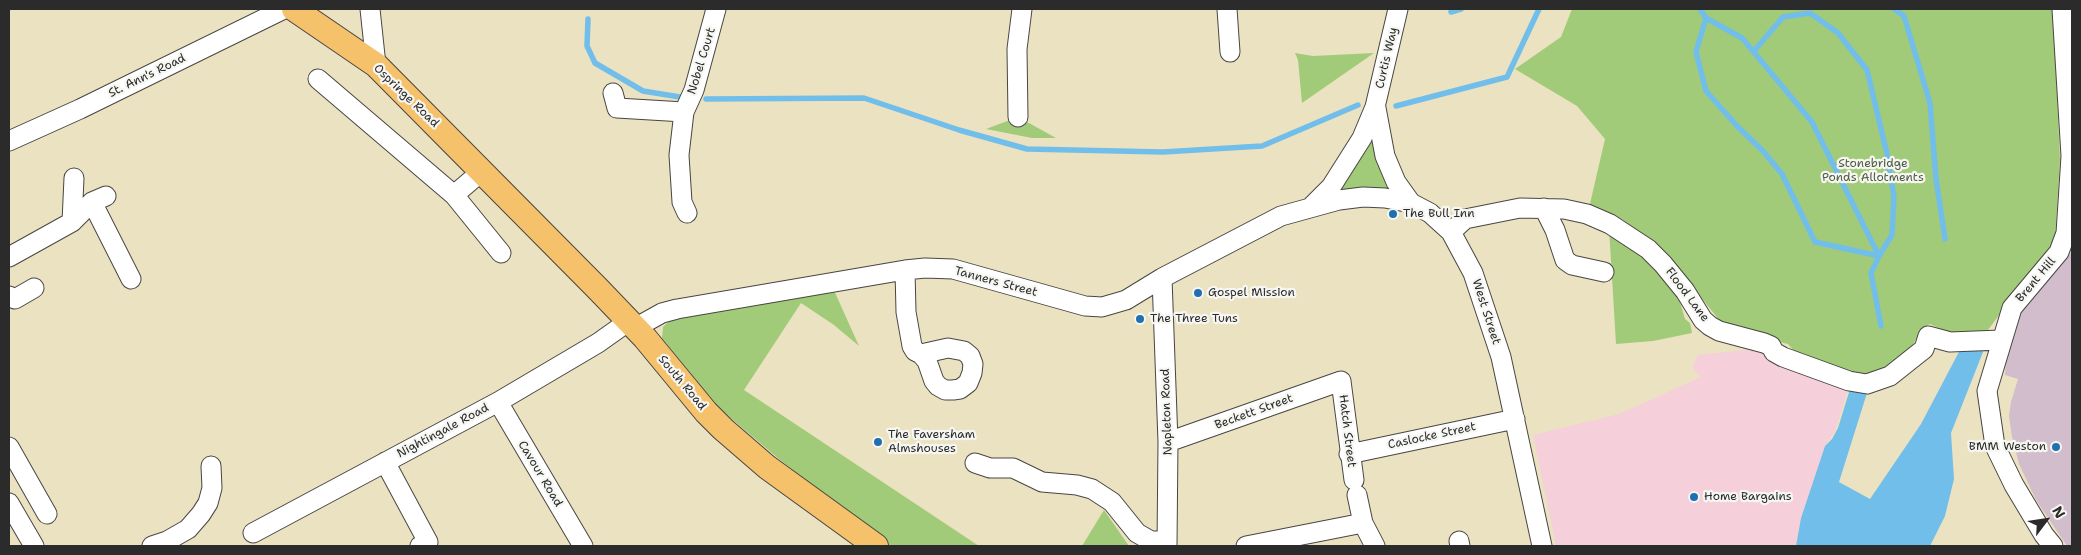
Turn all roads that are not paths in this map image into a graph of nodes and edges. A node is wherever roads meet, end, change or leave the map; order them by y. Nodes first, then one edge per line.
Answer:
1 (284, 9) edge
2 (294, 9) edge
3 (370, 9) edge
4 (716, 9) edge
5 (1022, 9) edge
6 (1227, 9) edge
7 (1398, 9) edge
8 (2062, 9) edge
9 (1230, 52) dead end
10 (376, 65) junction
11 (318, 79) dead end
12 (613, 93) dead end
13 (1375, 107) junction
14 (684, 112) junction
15 (1018, 117) dead end
16 (10, 139) edge
17 (2072, 156) edge
18 (481, 172) junction
19 (74, 178) dead end
20 (454, 196) junction
21 (507, 197) joint
22 (1411, 203) junction
23 (1544, 208) junction
24 (1310, 209) junction
25 (687, 213) dead end
26 (72, 222) junction
27 (1451, 232) junction
28 (501, 252) dead end
29 (9, 257) edge
30 (905, 270) junction
31 (1604, 272) dead end
32 (1162, 278) junction
33 (131, 279) dead end
34 (34, 288) dead end
35 (9, 296) edge
36 (632, 325) junction
37 (2001, 340) junction
38 (921, 354) dead end
39 (1341, 381) joint
40 (498, 402) junction
41 (1515, 419) junction
42 (1168, 442) junction
43 (9, 447) edge
44 (1350, 454) junction
45 (385, 462) junction
46 (975, 463) dead end
47 (211, 466) dead end
48 (9, 503) edge
49 (47, 514) dead end
50 (1363, 523) junction
51 (253, 533) dead end
52 (1167, 544) edge
53 (34, 546) edge
54 (152, 546) edge
55 (420, 546) edge
56 (583, 546) edge
57 (874, 546) edge
58 (1246, 546) edge
59 (1375, 546) edge
60 (1542, 546) edge
61 (2053, 546) edge

1 - 16 street, St. Ann's Road
2 - 10 main road, Ospringe Road
3 - 10 street
4 - 14 street, Nobel Court
5 - 15 street
6 - 9 street
7 - 13 street, Curtis Way
8 - 17 street, Brent Hill
10 - 18 main road, Ospringe Road
11 - 20 street
12 - 14 street
13 - 22 street
13 - 24 street, Curtis Way
14 - 25 street, Nobel Court
17 - 37 street, Brent Hill
18 - 20 street
18 - 21 main road, Ospringe Road
19 - 26 street
20 - 28 street
21 - 36 main road, South Road
22 - 24 street, West Street
22 - 27 street, West Street
23 - 27 street, Flood Lane
23 - 31 street
23 - 37 street, Flood Lane
24 - 32 street, Tanners Street
26 - 29 street
26 - 33 street
27 - 41 street, West Street
30 - 32 street, Tanners Street
30 - 36 street, Tanners Street
30 - 38 street
32 - 42 street, Napleton Road
34 - 35 street
36 - 40 street, Nightingale Road
36 - 57 main road, South Road
37 - 61 street, Brent Hill
39 - 42 street, Beckett Street
39 - 44 street, Hatch Street
40 - 45 street, Nightingale Road
40 - 56 street, Cavour Road
41 - 44 street, Caslocke Street
41 - 60 street, West Street
42 - 52 street, Napleton Road
43 - 49 street
44 - 50 street, Hatch Street
45 - 51 street, Nightingale Road
45 - 55 street
46 - 52 street
47 - 54 street
48 - 53 street
50 - 58 street
50 - 59 street, Hatch Street

